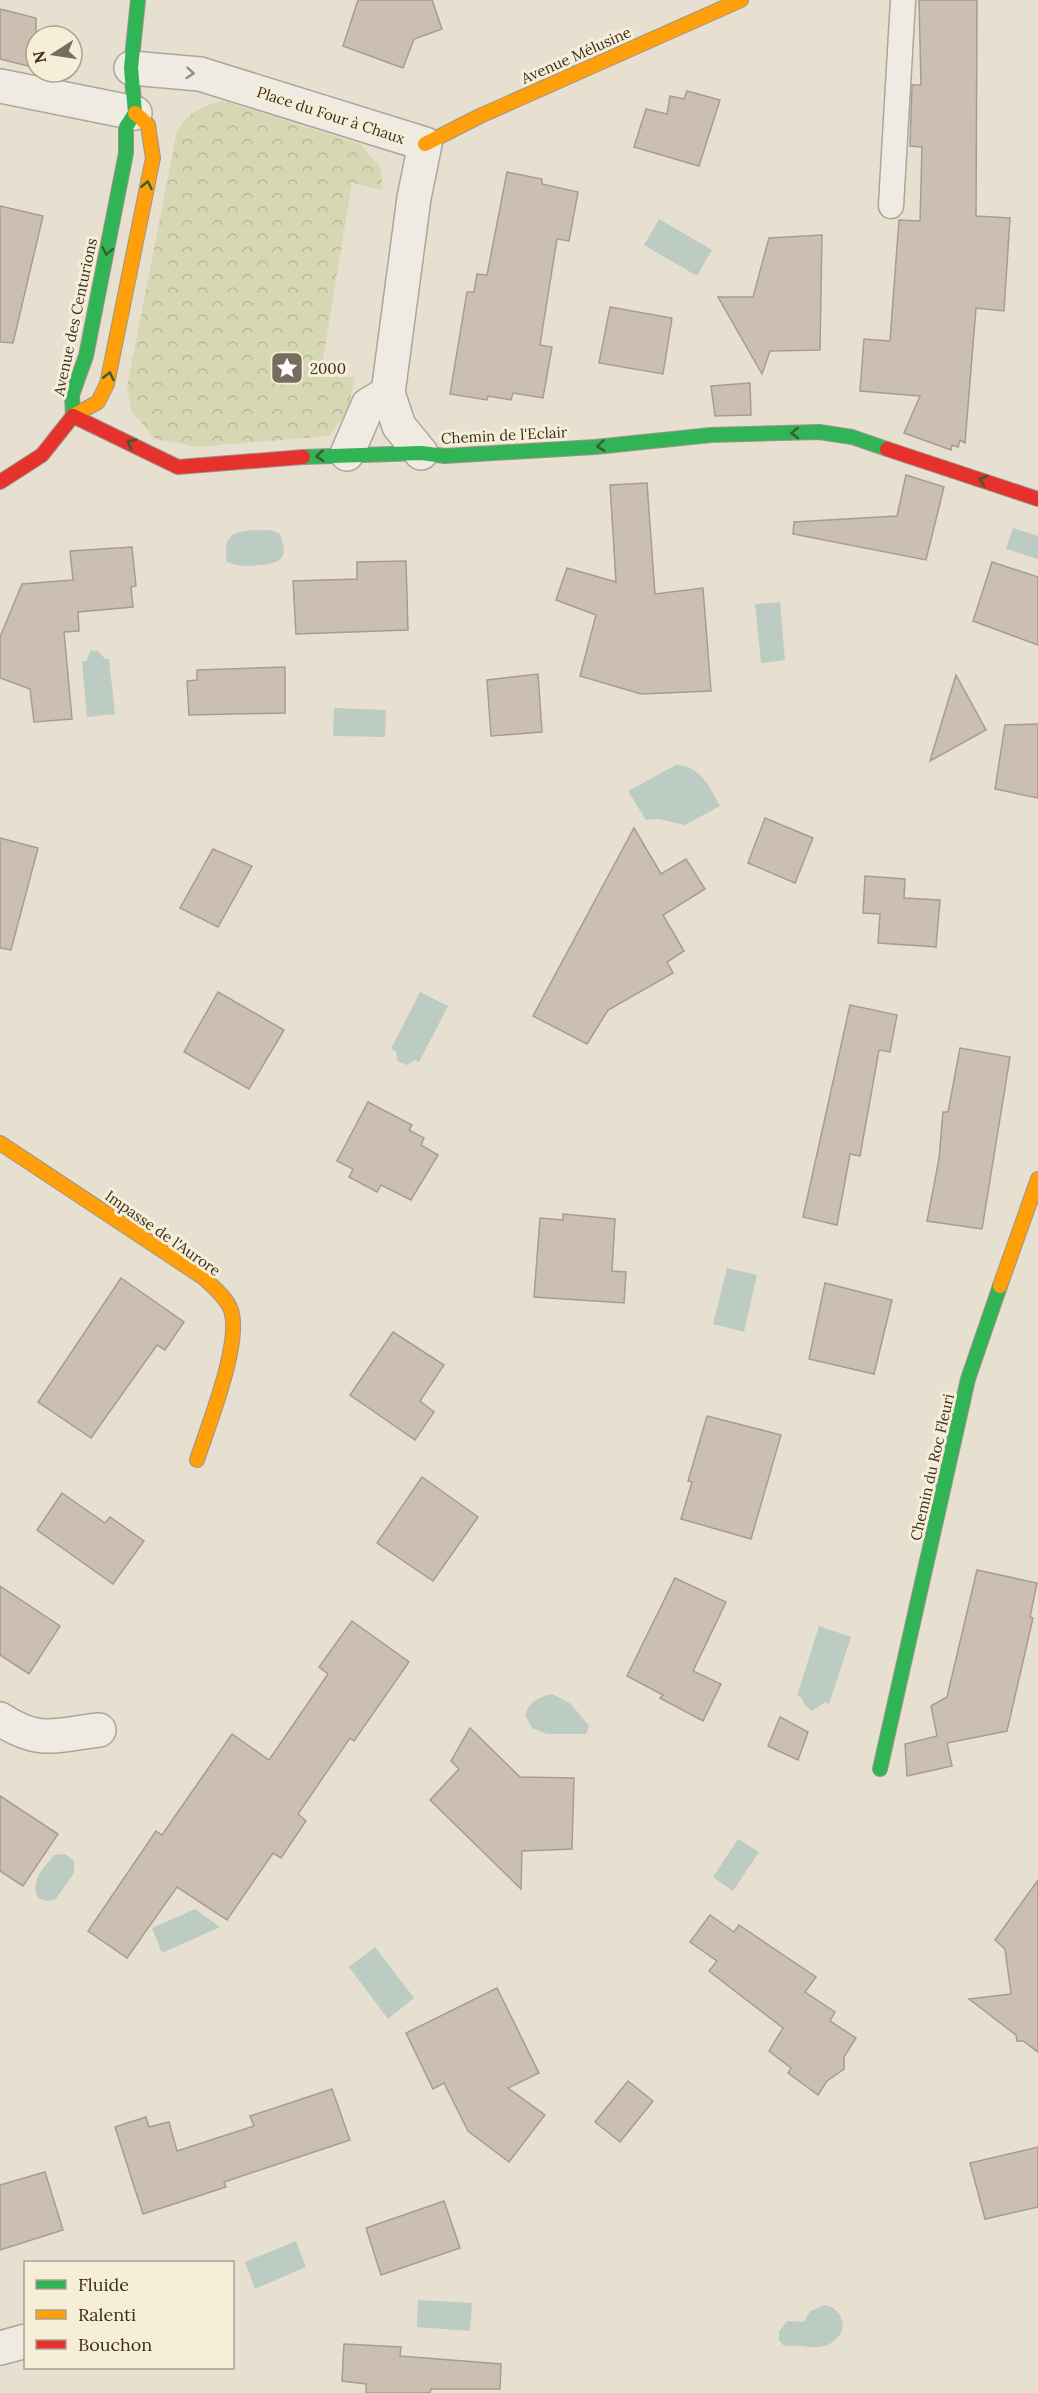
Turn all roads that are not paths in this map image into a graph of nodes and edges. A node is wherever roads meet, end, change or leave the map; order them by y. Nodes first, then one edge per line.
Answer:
1 (138, 0) edge
2 (741, 0) edge
3 (903, 0) edge
4 (131, 68) junction
5 (0, 86) edge
6 (135, 113) junction
7 (425, 144) junction
8 (891, 206) dead end
9 (388, 393) junction
10 (73, 416) junction
11 (421, 453) junction
12 (347, 454) junction
13 (0, 482) edge
14 (1038, 499) edge
15 (0, 1143) edge
16 (1038, 1179) edge
17 (197, 1460) dead end
18 (0, 1719) edge
19 (99, 1730) dead end
20 (880, 1769) dead end
21 (24, 2342) edge
22 (0, 2348) edge

1 - 4 street, Avenue des Centurions
2 - 7 street, Avenue Mélusine
3 - 8 lane
4 - 6 street, Avenue des Centurions
4 -> 7 street, Place du Four à Chaux
5 - 6 street
6 -> 10 street, Avenue des Centurions
10 -> 6 street, Avenue des Centurions
7 - 9 street, Place du Four à Chaux
9 - 11 street, Place du Four à Chaux
9 - 12 street
12 -> 10 street, Chemin de l'Eclair
10 - 13 street
11 - 12 street, Chemin de l'Eclair
14 -> 11 street, Chemin de l'Eclair
15 - 17 street, Impasse de l'Aurore
16 - 20 street, Chemin du Roc Fleuri
18 - 19 street
21 - 22 street

